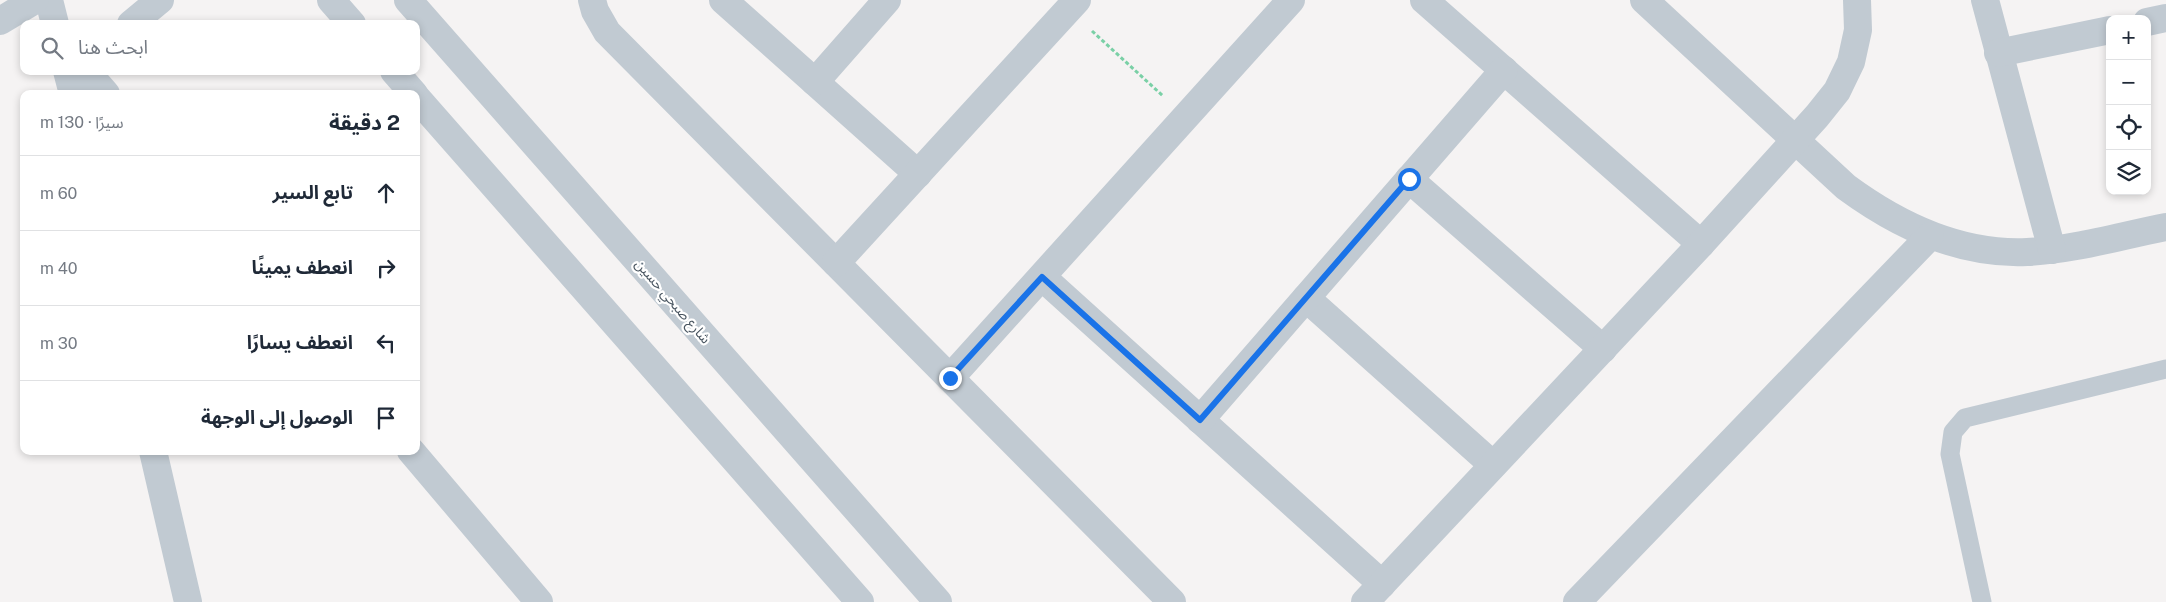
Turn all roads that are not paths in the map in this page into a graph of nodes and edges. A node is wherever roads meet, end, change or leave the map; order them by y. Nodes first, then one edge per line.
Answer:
1 (34, 0) edge
2 (49, 0) edge
3 (160, 0) edge
4 (331, 0) edge
5 (592, 0) edge
6 (723, 0) edge
7 (887, 0) edge
8 (1291, 0) edge
9 (1424, 0) edge
10 (1644, 0) edge
11 (1857, 0) edge
12 (1985, 0) edge
13 (413, 2) edge
14 (1073, 5) edge
15 (2166, 18) edge
16 (54, 20) edge
17 (136, 20) edge
18 (348, 20) edge
19 (0, 21) edge
20 (2151, 21) edge
21 (2106, 31) edge
22 (1998, 54) junction
23 (1504, 70) junction
24 (397, 75) edge
25 (74, 77) edge
26 (815, 82) junction
27 (98, 90) edge
28 (411, 90) edge
29 (420, 102) edge
30 (1796, 140) junction
31 (918, 174) junction
32 (1409, 179) junction
33 (2166, 227) edge
34 (1930, 236) junction
35 (1701, 244) junction
36 (2052, 250) junction
37 (836, 263) junction
38 (1042, 277) junction
39 (1306, 298) junction
40 (1603, 349) junction
41 (2166, 369) edge
42 (950, 378) junction
43 (1200, 420) junction
44 (155, 455) edge
45 (414, 455) edge
46 (1493, 466) junction
47 (1373, 593) edge
48 (188, 602) edge
49 (539, 602) edge
50 (860, 602) edge
51 (938, 602) edge
52 (1172, 602) edge
53 (1577, 602) edge
54 (1982, 602) edge

1 - 19 street
2 - 16 street
3 - 17 street
4 - 18 street
5 - 37 street
6 - 26 street
7 - 26 street
8 - 38 street
9 - 23 street
10 - 30 street
11 - 30 street
12 - 22 street
13 - 51 street, شارع صبحي حسين
14 - 31 street
15 - 20 street
21 - 22 street
22 - 36 street
23 - 32 street
23 - 35 street
24 - 28 street
25 - 27 street
26 - 31 street
29 - 50 street
30 - 34 street
30 - 35 street
31 - 37 street
32 - 39 street
32 - 40 street
33 - 36 street
34 - 36 street
34 - 53 street
35 - 40 street
37 - 42 street
38 - 42 street
38 - 43 street
39 - 43 street
39 - 46 street
40 - 46 street
41 - 54 lane
42 - 52 street
43 - 47 street
44 - 48 street
45 - 49 street
46 - 47 street

